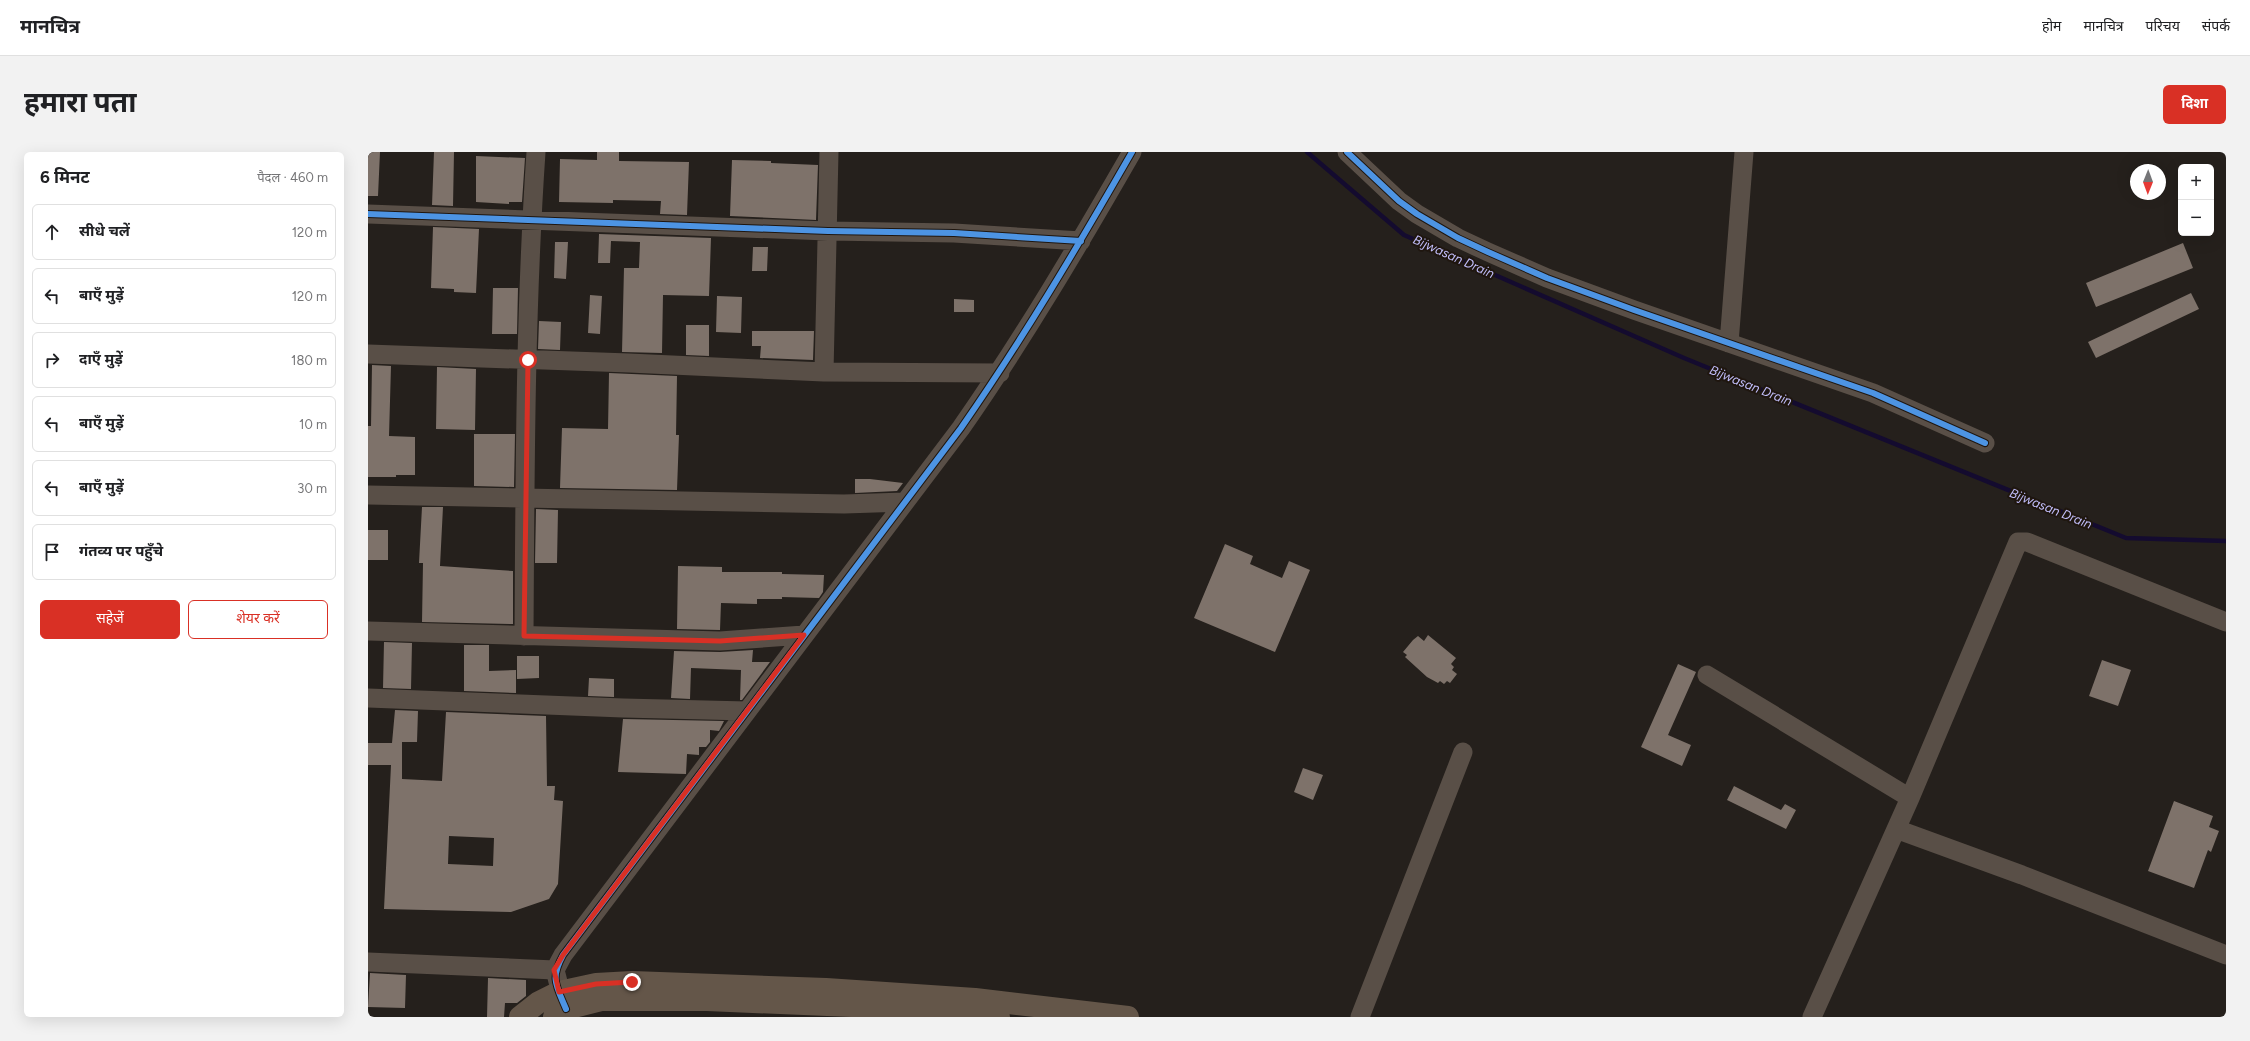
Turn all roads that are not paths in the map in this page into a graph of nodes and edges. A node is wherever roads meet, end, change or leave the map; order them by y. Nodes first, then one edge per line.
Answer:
1 (536, 152) edge
2 (829, 152) edge
3 (1132, 152) edge
4 (1347, 152) edge
5 (1744, 152) edge
6 (368, 214) edge
7 (531, 220) junction
8 (828, 231) junction
9 (1081, 240) junction
10 (1729, 342) junction
11 (368, 354) edge
12 (528, 360) junction
13 (824, 372) junction
14 (1000, 373) junction
15 (1985, 442) dead end
16 (368, 495) edge
17 (525, 499) junction
18 (905, 502) junction
19 (2226, 622) edge
20 (368, 631) edge
21 (804, 635) junction
22 (524, 636) junction
23 (1708, 675) dead end
24 (368, 698) edge
25 (747, 710) junction
26 (1463, 752) dead end
27 (1910, 798) junction
28 (1896, 829) junction
29 (2226, 956) edge
30 (368, 962) edge
31 (554, 970) junction
32 (559, 1006) edge
33 (975, 1016) edge
34 (520, 1017) edge
35 (999, 1017) edge
36 (1128, 1017) edge
37 (1360, 1017) edge
38 (1812, 1017) edge

1 - 7 street
2 - 8 street
3 - 9 street
4 - 10 street
5 - 10 street
6 - 7 street
7 - 8 street
7 - 12 street
8 - 9 street
8 - 13 street
9 - 14 street
10 - 15 street
11 - 12 street
12 - 13 street
12 - 17 street
13 - 14 street
14 - 18 street
16 - 17 street
17 - 18 street
17 - 22 street
18 - 21 street
19 - 27 street
20 - 22 street
21 - 22 street
21 - 25 street
23 - 27 street
24 - 25 street
25 - 31 street
26 - 37 street
27 - 28 street
28 - 29 street
28 - 38 street
30 - 31 street
31 - 32 street
32 - 33 main road
32 - 34 main road
32 - 36 main road
33 - 35 main road

